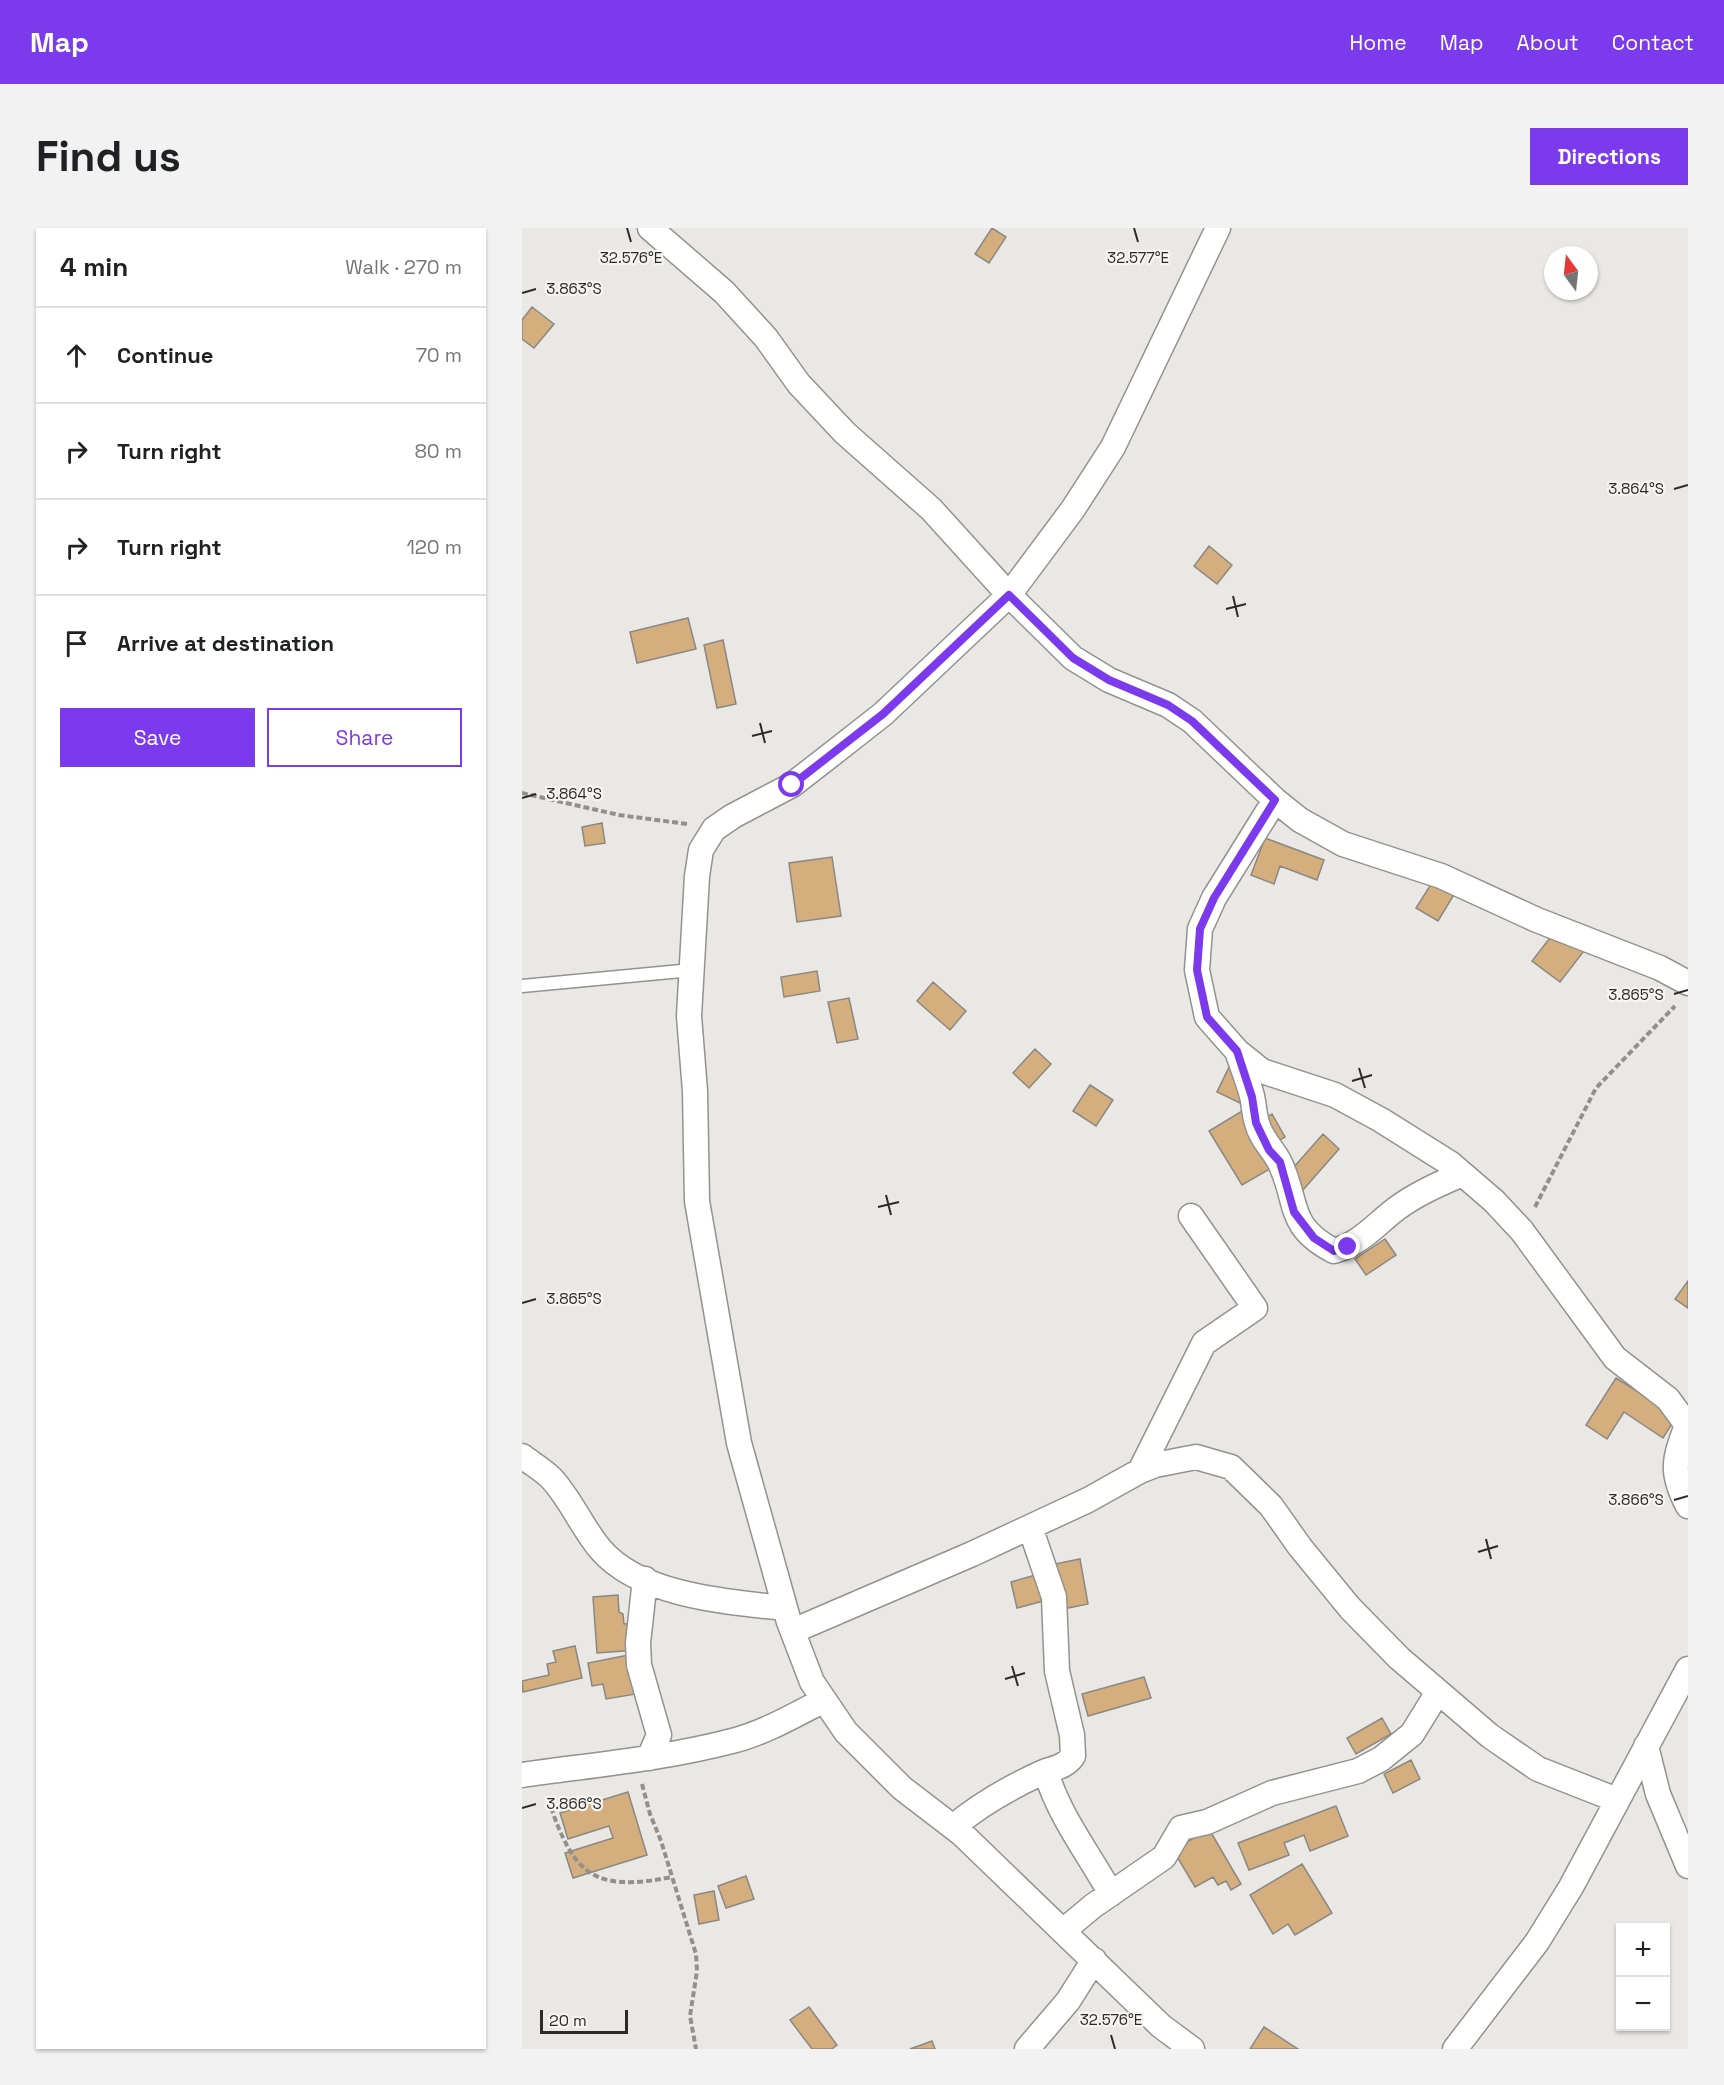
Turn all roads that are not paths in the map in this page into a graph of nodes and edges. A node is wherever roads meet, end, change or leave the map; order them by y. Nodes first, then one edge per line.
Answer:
1 (650, 228) edge
2 (1218, 228) edge
3 (1009, 595) junction
4 (1275, 800) junction
5 (692, 970) junction
6 (522, 986) edge
7 (1684, 992) edge
8 (1237, 1051) junction
9 (1462, 1174) junction
10 (1191, 1216) dead end
11 (522, 1456) edge
12 (1140, 1471) junction
13 (1688, 1506) edge
14 (1030, 1527) junction
15 (645, 1579) junction
16 (785, 1608) junction
17 (793, 1631) junction
18 (1688, 1669) edge
19 (1438, 1692) junction
20 (824, 1700) junction
21 (1646, 1746) junction
22 (643, 1759) junction
23 (1046, 1772) junction
24 (531, 1774) edge
25 (1617, 1800) junction
26 (953, 1827) junction
27 (1688, 1866) edge
28 (1111, 1894) junction
29 (1064, 1931) junction
30 (1094, 1960) junction
31 (1027, 2049) edge
32 (1192, 2049) edge
33 (1455, 2049) edge

1 - 3 street
2 - 3 street
3 - 4 street
3 - 5 street
4 - 7 street
4 - 8 street
5 - 6 lane
5 - 16 street
8 - 9 street
8 - 9 street
9 - 13 street
10 - 12 street
11 - 15 street
12 - 14 street
12 - 19 street
14 - 17 street
14 - 23 street
15 - 16 street
15 - 22 street
16 - 17 street
17 - 20 street
18 - 21 street
19 - 25 street
19 - 28 street
20 - 22 street
20 - 26 street
21 - 25 street
21 - 27 street
22 - 24 street
23 - 26 street
23 - 28 street
25 - 33 street
26 - 29 street
28 - 29 street
29 - 30 street
30 - 31 street
30 - 32 street

